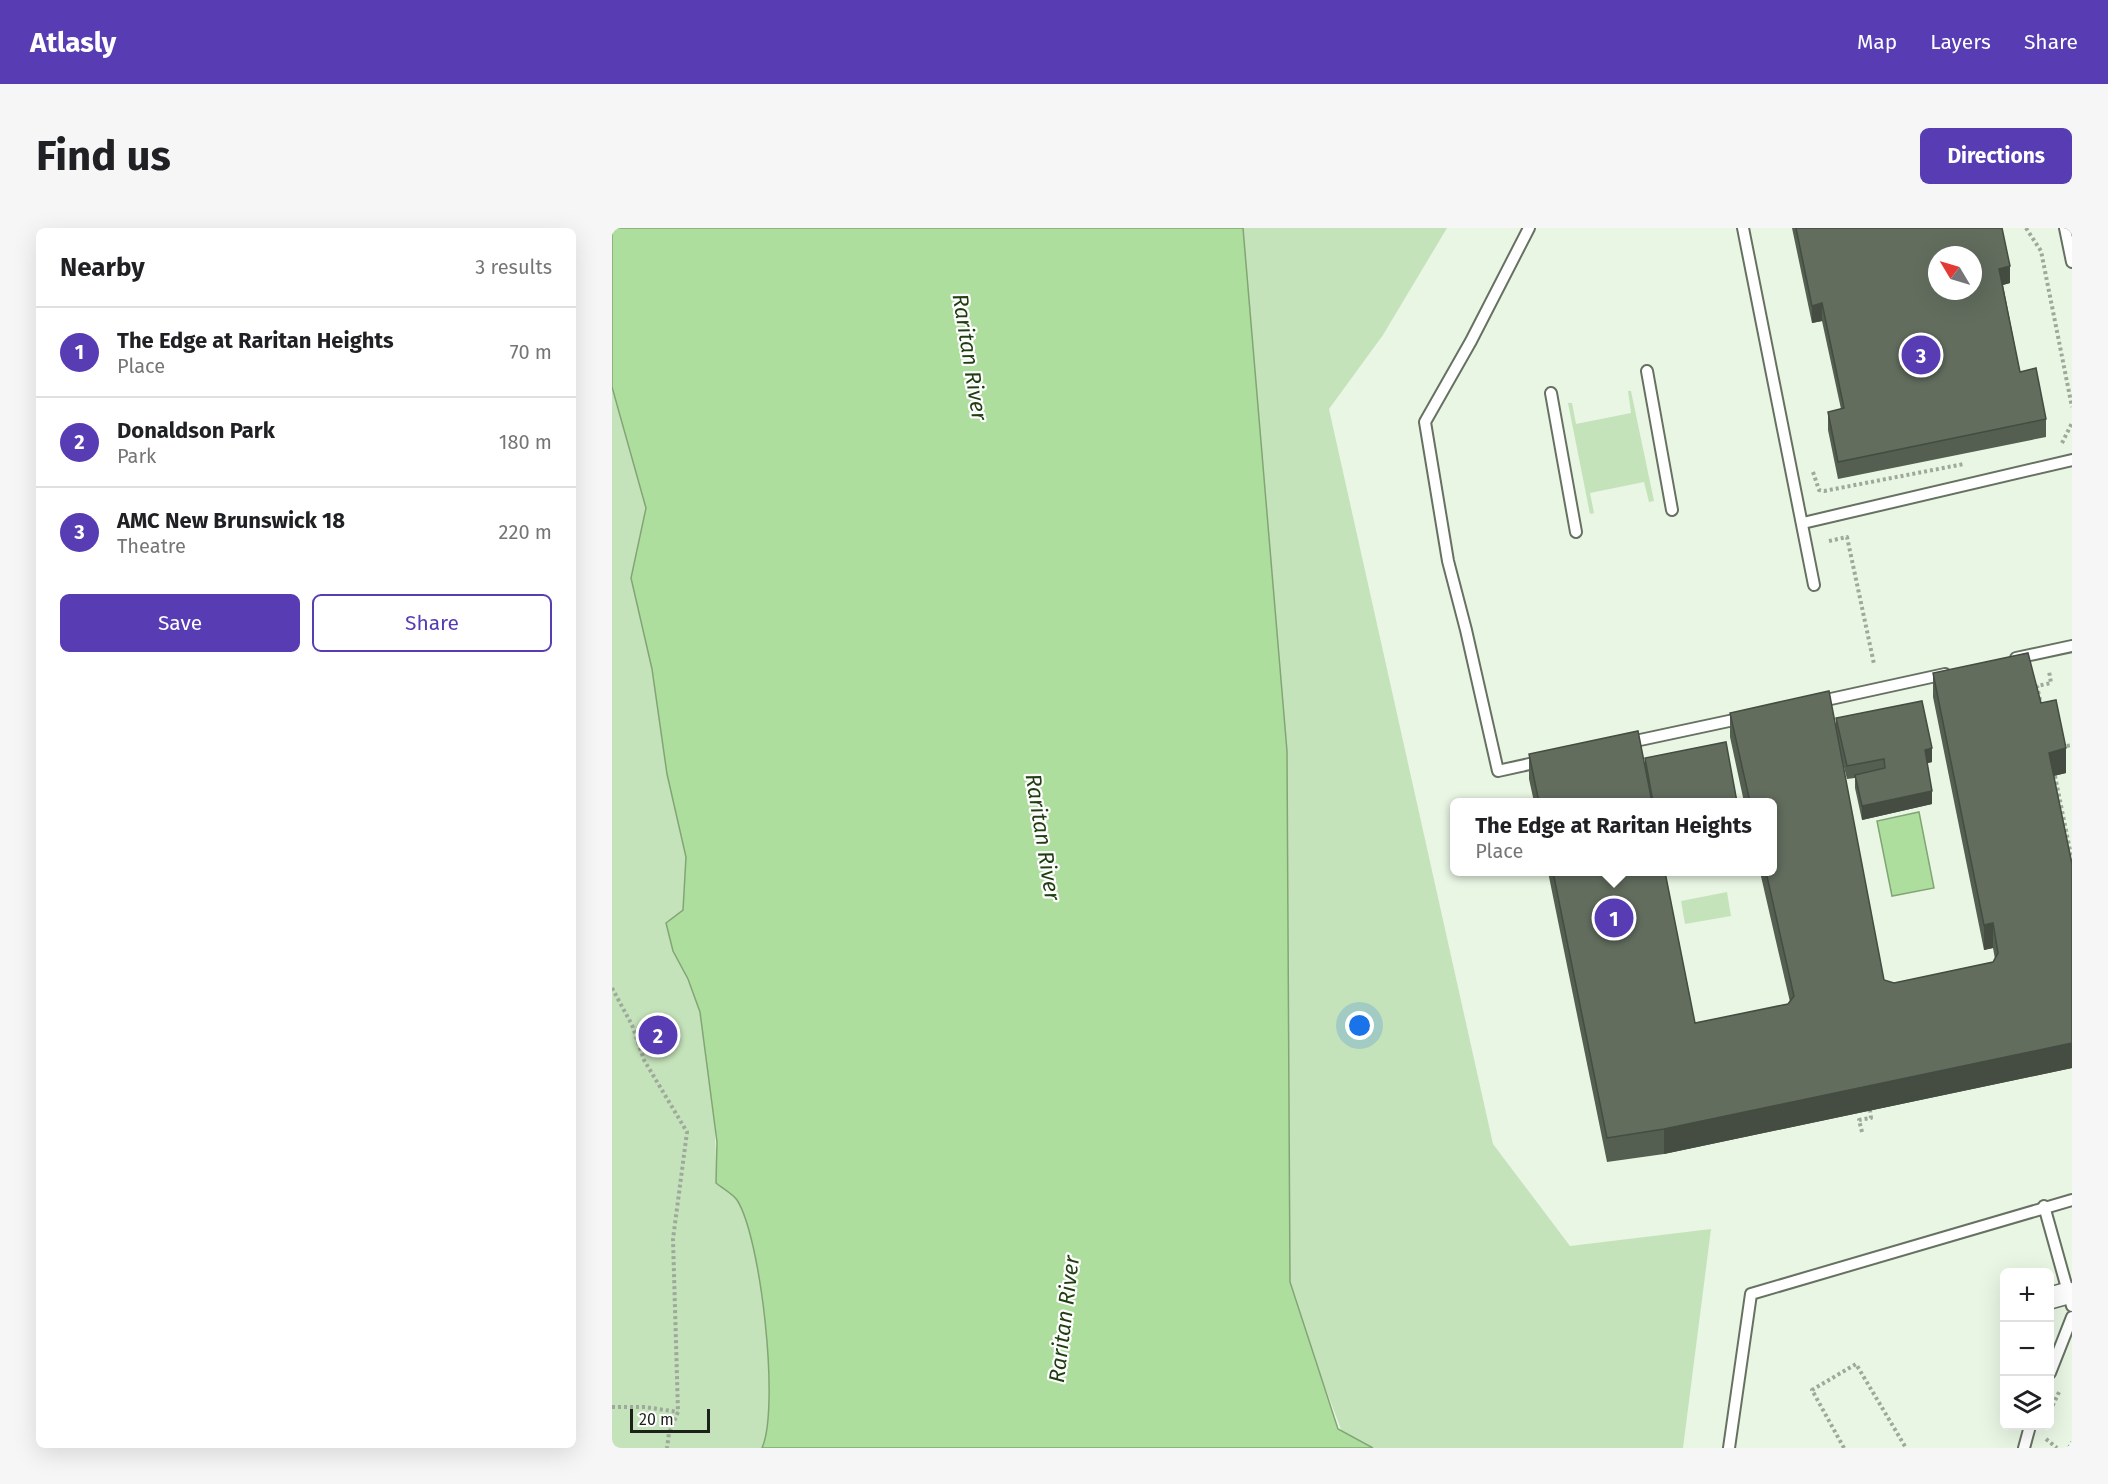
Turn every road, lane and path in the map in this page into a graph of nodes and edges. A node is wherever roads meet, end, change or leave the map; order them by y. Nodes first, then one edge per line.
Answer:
1 (1529, 228) edge
2 (1743, 228) edge
3 (2026, 228) edge
4 (2065, 228) edge
5 (2072, 262) edge
6 (1647, 371) dead end
7 (1551, 393) dead end
8 (2072, 406) edge
9 (2072, 423) edge
10 (2054, 445) dead end
11 (2072, 460) edge
12 (1968, 463) dead end
13 (1811, 465) dead end
14 (1672, 510) dead end
15 (1803, 523) junction
16 (1575, 532) dead end
17 (1829, 541) dead end
18 (1814, 585) dead end
19 (2072, 646) edge
20 (1999, 662) edge
21 (1874, 664) dead end
22 (2049, 671) dead end
23 (1952, 672) edge
24 (1801, 705) edge
25 (2041, 706) edge
26 (1754, 715) edge
27 (2072, 745) edge
28 (1614, 746) edge
29 (2060, 747) edge
30 (1556, 758) edge
31 (2055, 776) edge
32 (2072, 860) edge
33 (612, 988) edge
34 (1870, 1110) edge
35 (1862, 1132) dead end
36 (2072, 1200) edge
37 (2044, 1206) junction
38 (2063, 1299) edge
39 (2072, 1317) edge
40 (2054, 1361) edge
41 (612, 1407) edge
42 (678, 1412) junction
43 (2029, 1430) edge
44 (2072, 1442) edge
45 (666, 1448) edge
46 (1729, 1448) edge
47 (1844, 1448) edge
48 (1906, 1448) edge
49 (2024, 1448) edge
50 (2069, 1448) edge

1 - 30 lane
2 - 15 lane
3 - 8 path
4 - 5 lane
6 - 14 lane
7 - 16 lane
9 - 10 path
11 - 15 lane
12 - 13 path
15 - 18 lane
17 - 21 path
19 - 20 lane
22 - 25 path
23 - 24 lane
26 - 28 lane
27 - 29 path
31 - 32 path
33 - 42 path
34 - 35 path
36 - 37 lane
37 - 38 lane
37 - 46 lane
39 - 40 lane
41 - 42 path
42 - 45 path
43 - 49 lane
44 - 50 path
47 - 48 path

